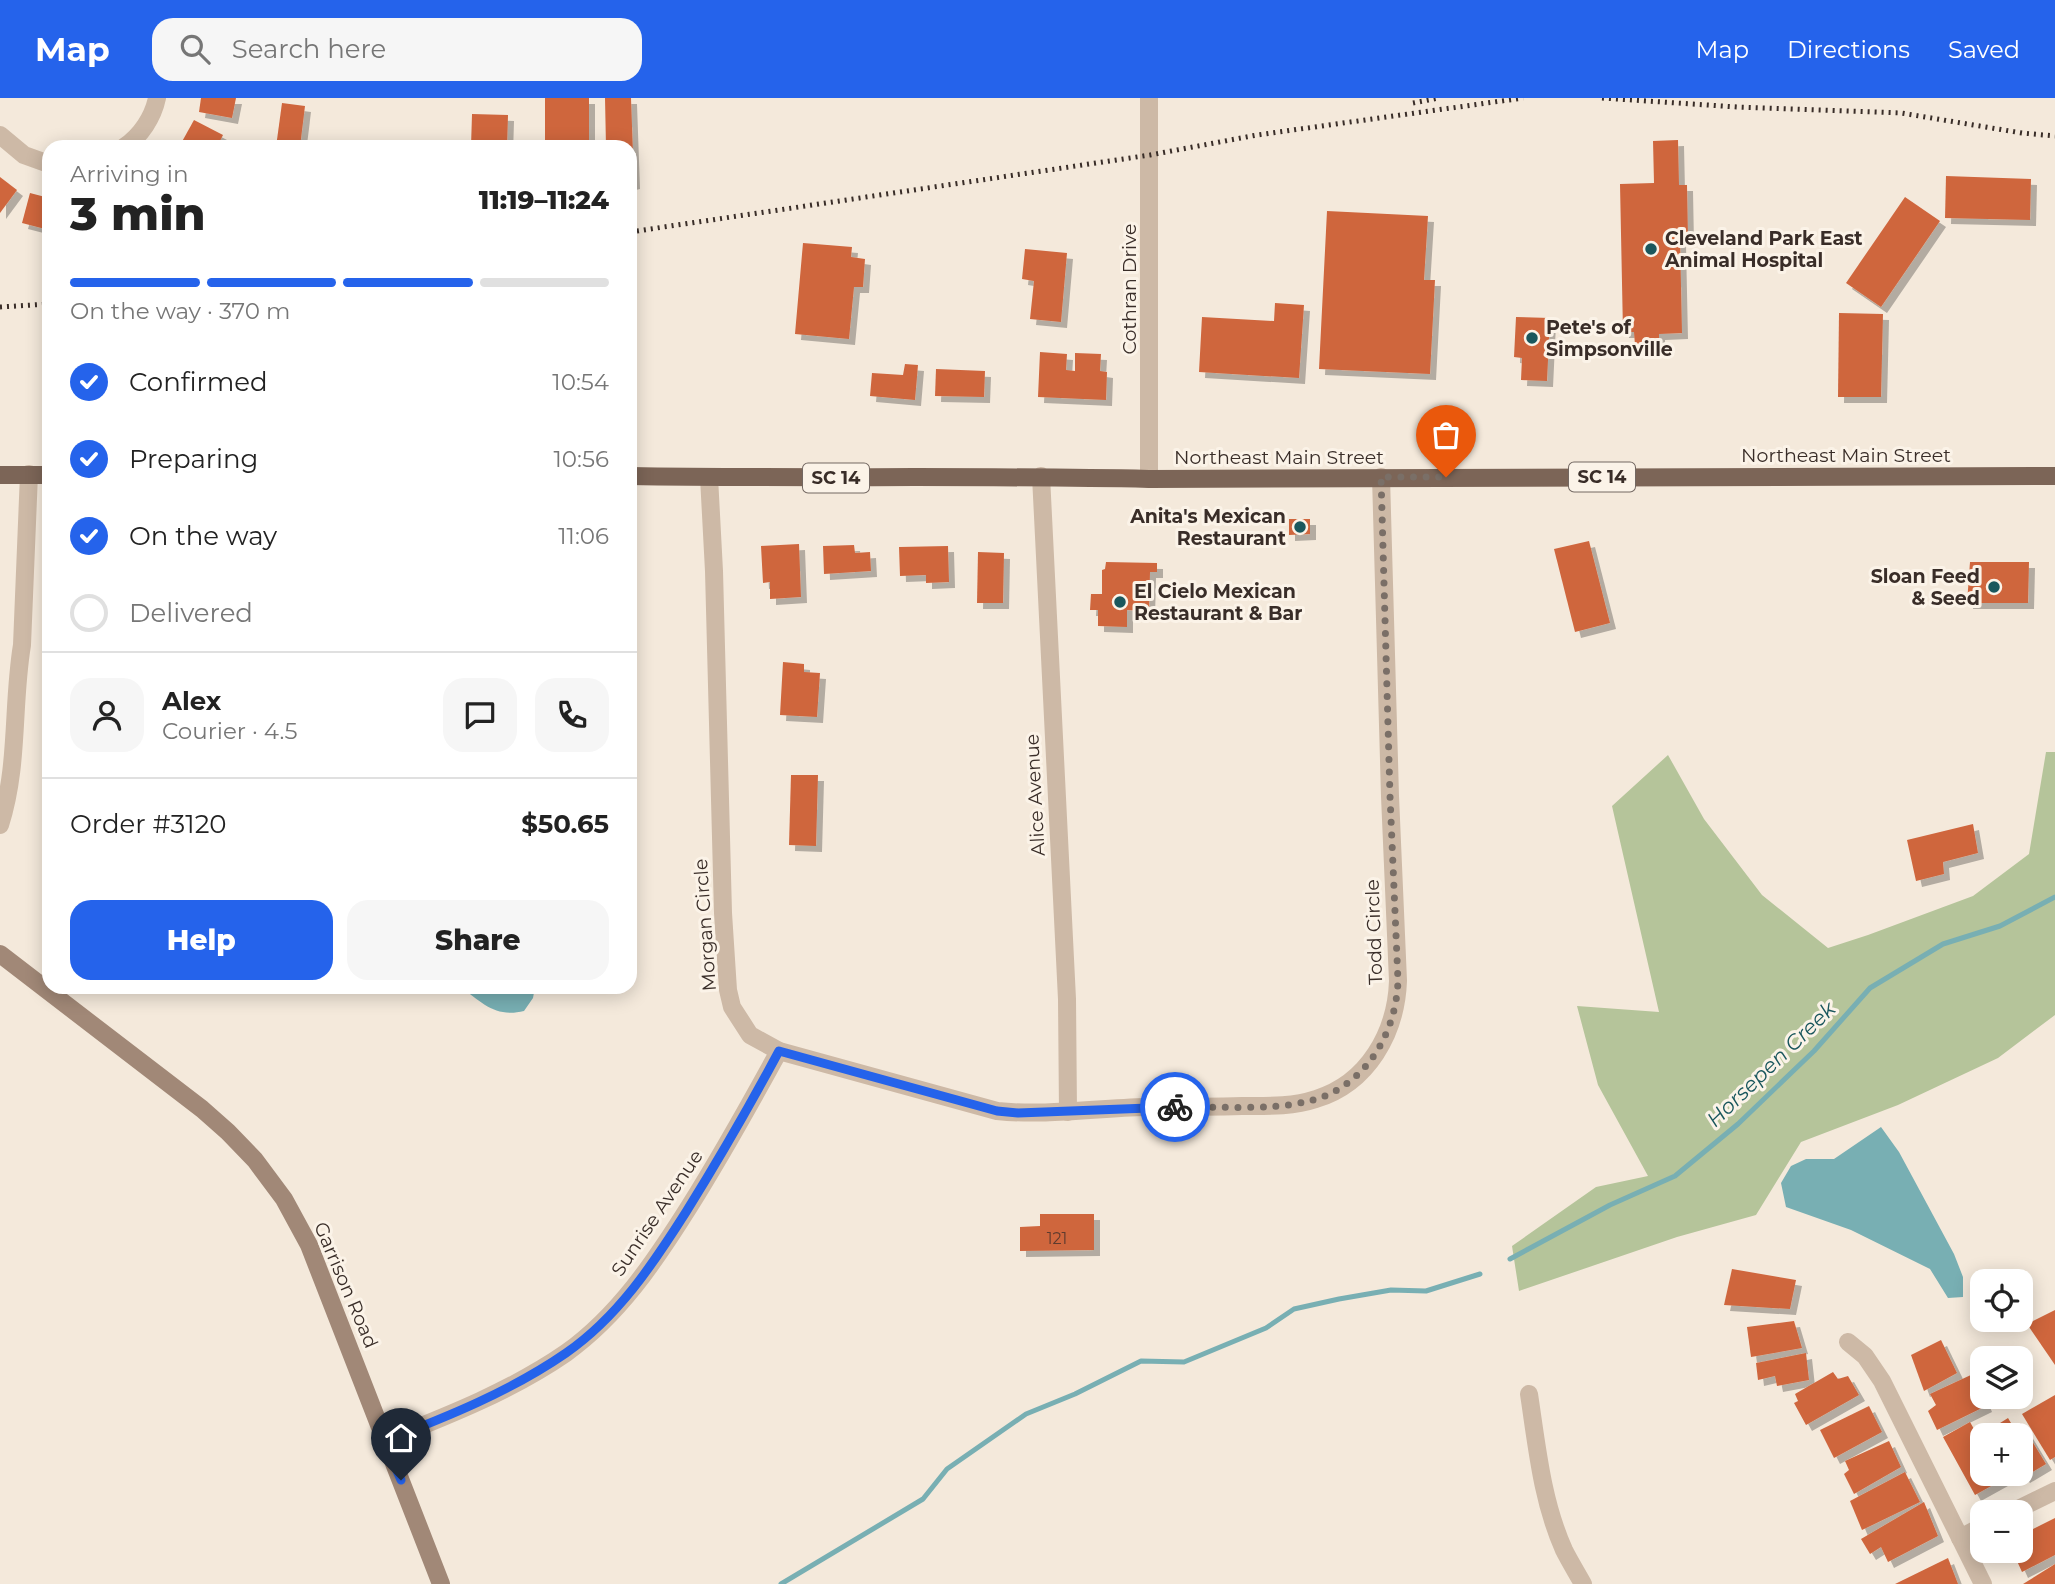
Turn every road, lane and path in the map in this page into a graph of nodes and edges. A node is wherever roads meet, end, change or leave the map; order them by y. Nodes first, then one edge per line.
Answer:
1 (158, 98) edge
2 (1149, 98) edge
3 (0, 135) edge
4 (132, 140) edge
5 (42, 161) edge
6 (29, 474) junction
7 (0, 475) edge
8 (42, 475) edge
9 (637, 476) edge
10 (2055, 476) edge
11 (709, 477) junction
12 (1041, 477) junction
13 (1381, 477) junction
14 (1149, 479) junction
15 (0, 825) edge
16 (0, 954) edge
17 (42, 986) edge
18 (52, 994) edge
19 (779, 1051) junction
20 (1068, 1112) junction
21 (1848, 1342) dead end
22 (1529, 1394) dead end
23 (384, 1441) junction
24 (2055, 1491) edge
25 (2033, 1502) edge
26 (1970, 1533) edge
27 (1959, 1538) junction
28 (441, 1584) edge
29 (1583, 1584) edge
30 (1983, 1584) edge

1 - 4 street
2 - 14 street, Cothran Drive
3 - 5 street
6 - 7 main road
6 - 8 main road
6 - 15 street
9 - 11 main road, Northeast Main Street / SC 14
10 - 13 main road, Northeast Main Street / SC 14
11 - 12 main road, Northeast Main Street / SC 14
11 - 19 street, Morgan Circle
12 - 14 main road, Northeast Main Street / SC 14
12 - 20 street, Alice Avenue
13 - 14 main road, Northeast Main Street / SC 14
13 - 20 street, Todd Circle
16 - 17 street, Garrison Road
18 - 23 street, Garrison Road
19 - 20 street, Morgan Circle
19 - 23 street, Sunrise Avenue
21 - 27 street
22 - 29 street
23 - 28 street, Garrison Road
24 - 25 street
26 - 27 street
27 - 30 street

